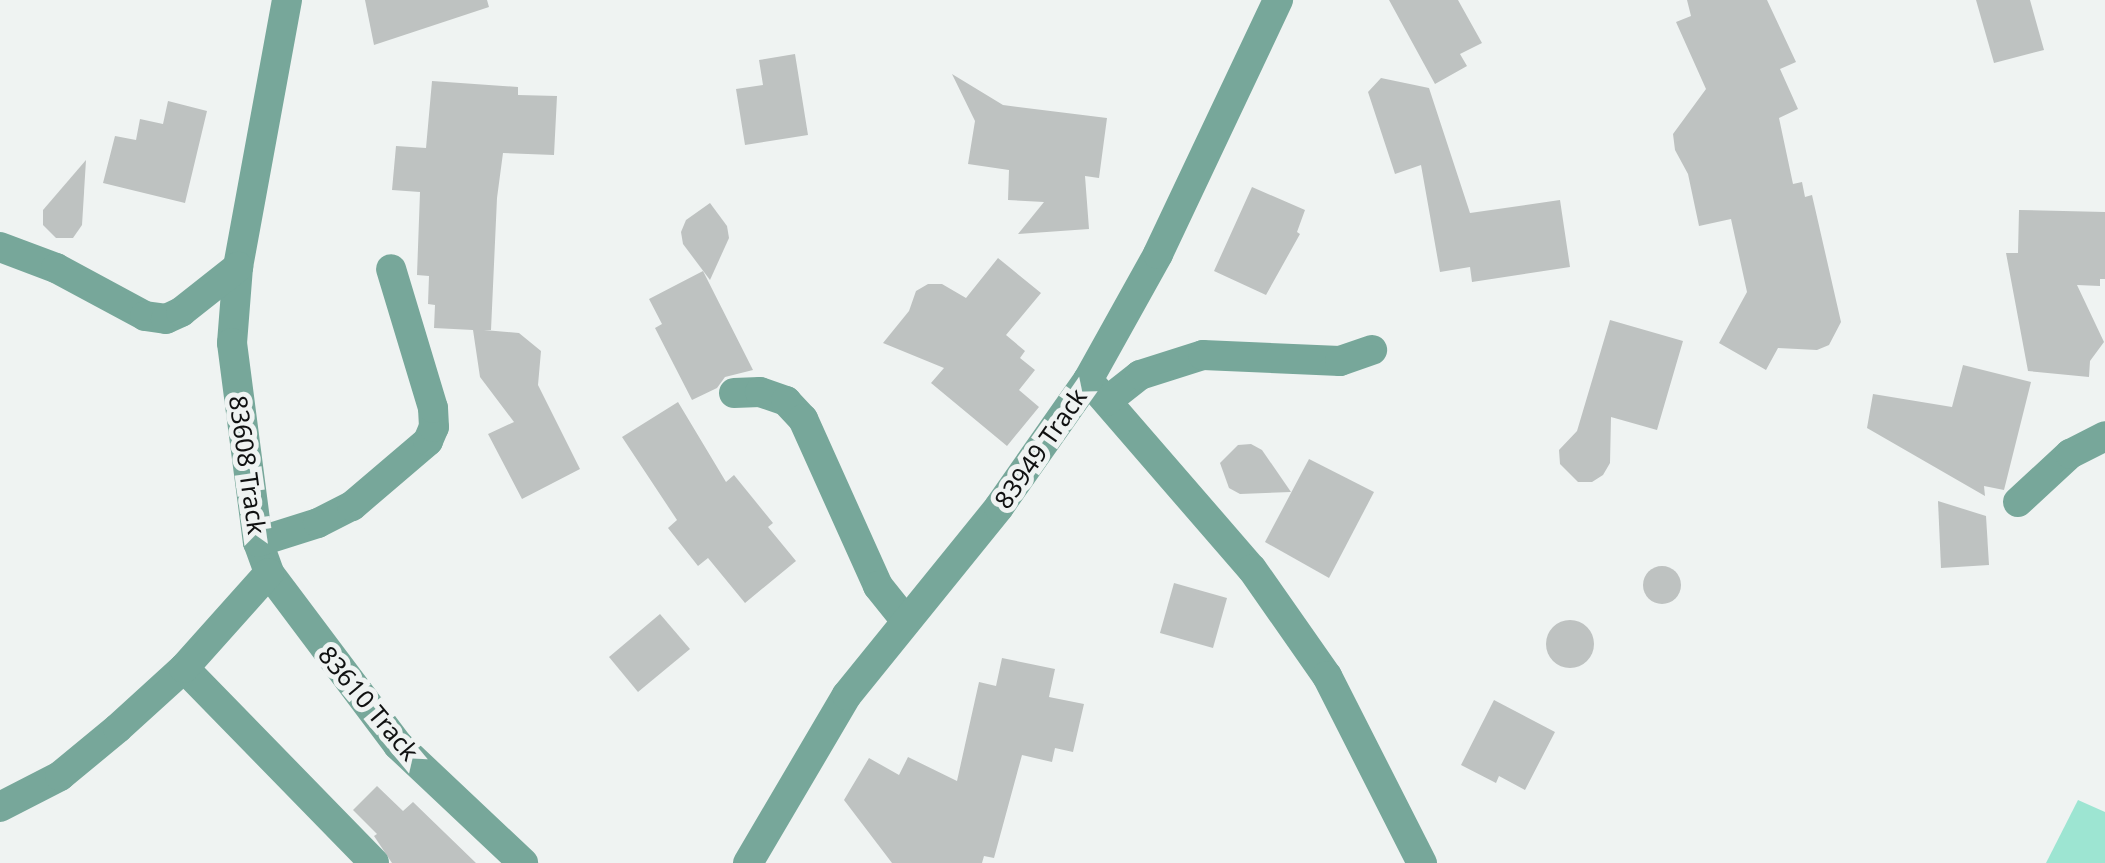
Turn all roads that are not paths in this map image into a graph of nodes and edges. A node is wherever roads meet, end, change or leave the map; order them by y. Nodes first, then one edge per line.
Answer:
1 (287, 0) edge
2 (1278, 0) edge
3 (0, 247) edge
4 (238, 267) junction
5 (391, 269) dead end
6 (1372, 350) dead end
7 (1098, 391) junction
8 (734, 392) dead end
9 (2105, 436) edge
10 (2018, 502) dead end
11 (258, 542) junction
12 (269, 573) junction
13 (906, 620) junction
14 (184, 668) junction
15 (0, 806) edge
16 (374, 863) edge
17 (523, 863) edge
18 (748, 863) edge
19 (1422, 863) edge

1 - 4 street, 83608 Track
2 - 7 street, 83949 Track
3 - 4 street
4 - 11 street, 83608 Track
5 - 11 street
6 - 7 street
7 - 13 street, 83949 Track
7 - 19 street
8 - 13 street
9 - 10 street
11 - 12 street, 83608 Track
12 - 14 street
12 - 17 street, 83610 Track
13 - 18 street, 83949 Track
14 - 15 street
14 - 16 street

